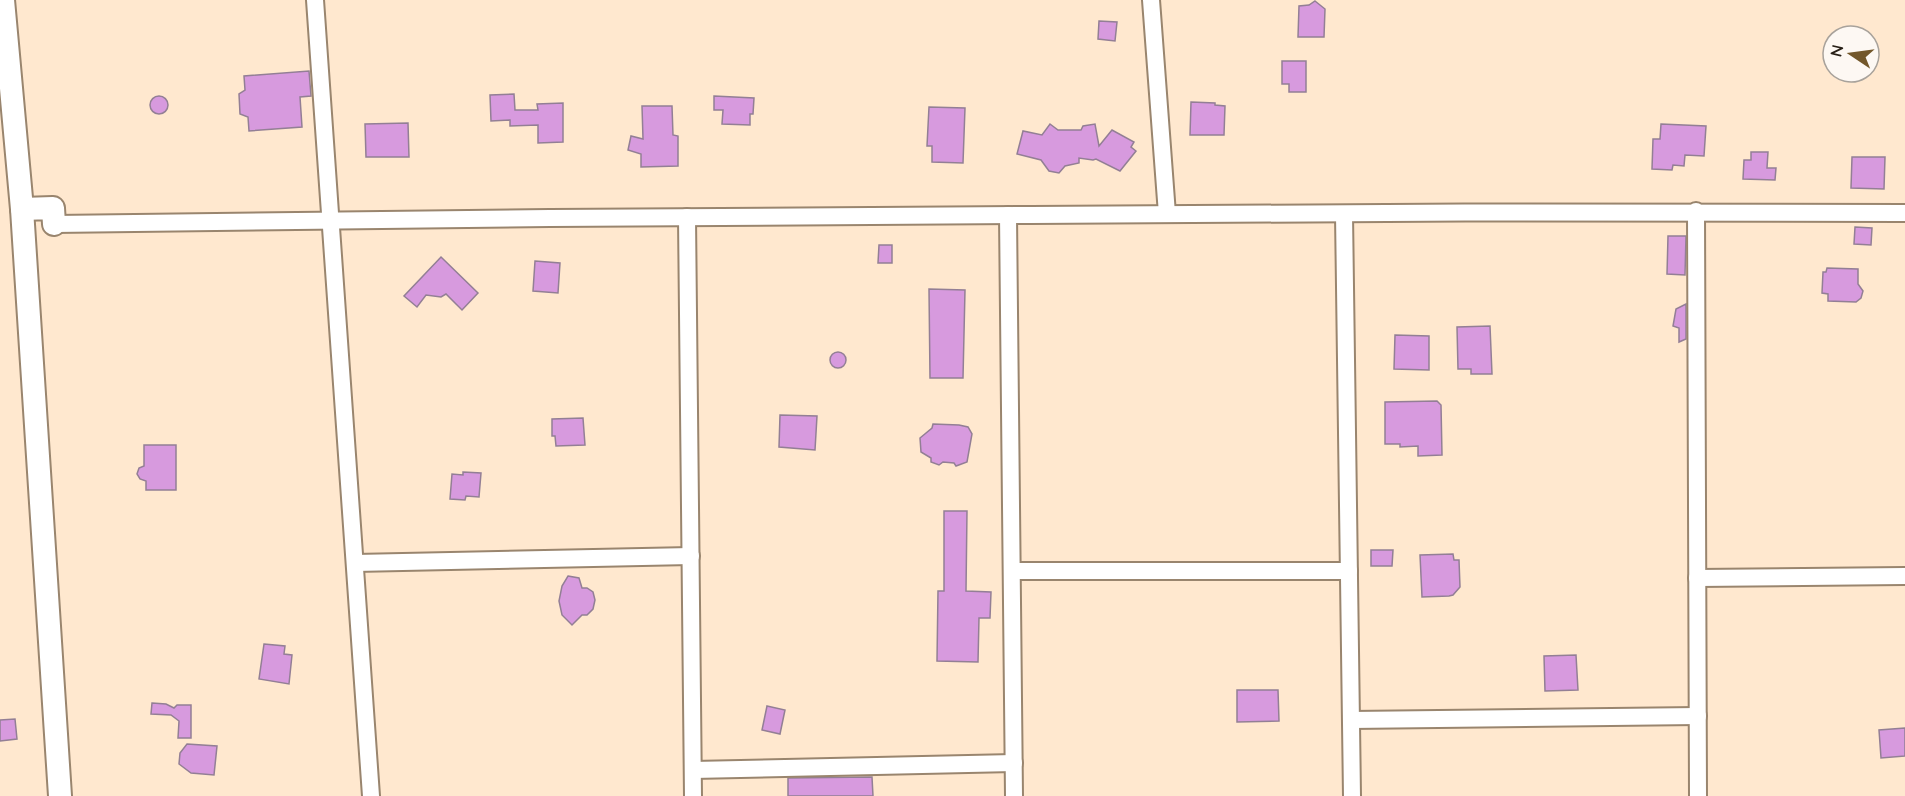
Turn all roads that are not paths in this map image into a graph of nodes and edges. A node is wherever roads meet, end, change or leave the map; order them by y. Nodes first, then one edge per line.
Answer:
1 (3, 0) edge
2 (315, 0) edge
3 (1151, 0) edge
4 (22, 209) junction
5 (1696, 212) junction
6 (1344, 213) junction
7 (1905, 213) edge
8 (1167, 214) junction
9 (1008, 215) junction
10 (687, 217) junction
11 (331, 219) junction
12 (54, 224) joint
13 (691, 556) junction
14 (355, 563) junction
15 (1012, 571) junction
16 (1349, 571) junction
17 (1905, 576) edge
18 (1697, 578) junction
19 (1698, 716) junction
20 (1351, 720) junction
21 (1014, 763) junction
22 (693, 770) junction
23 (60, 796) edge
24 (371, 796) edge
25 (693, 796) edge
26 (1014, 796) edge
27 (1352, 796) edge
28 (1698, 796) edge

1 - 4 main road
2 - 11 street
3 - 8 street
4 - 12 main road
4 - 23 main road
5 - 6 street
5 - 7 street
5 - 18 street
6 - 8 street
6 - 16 street
8 - 9 street
9 - 10 street
9 - 15 street
10 - 11 street
10 - 13 street
11 - 12 street
11 - 14 street
13 - 14 street
13 - 22 street
14 - 24 street
15 - 16 street
15 - 21 street
16 - 20 street
17 - 18 street
18 - 19 street
19 - 20 street
19 - 28 street
20 - 27 street
21 - 22 street
21 - 26 street
22 - 25 street

